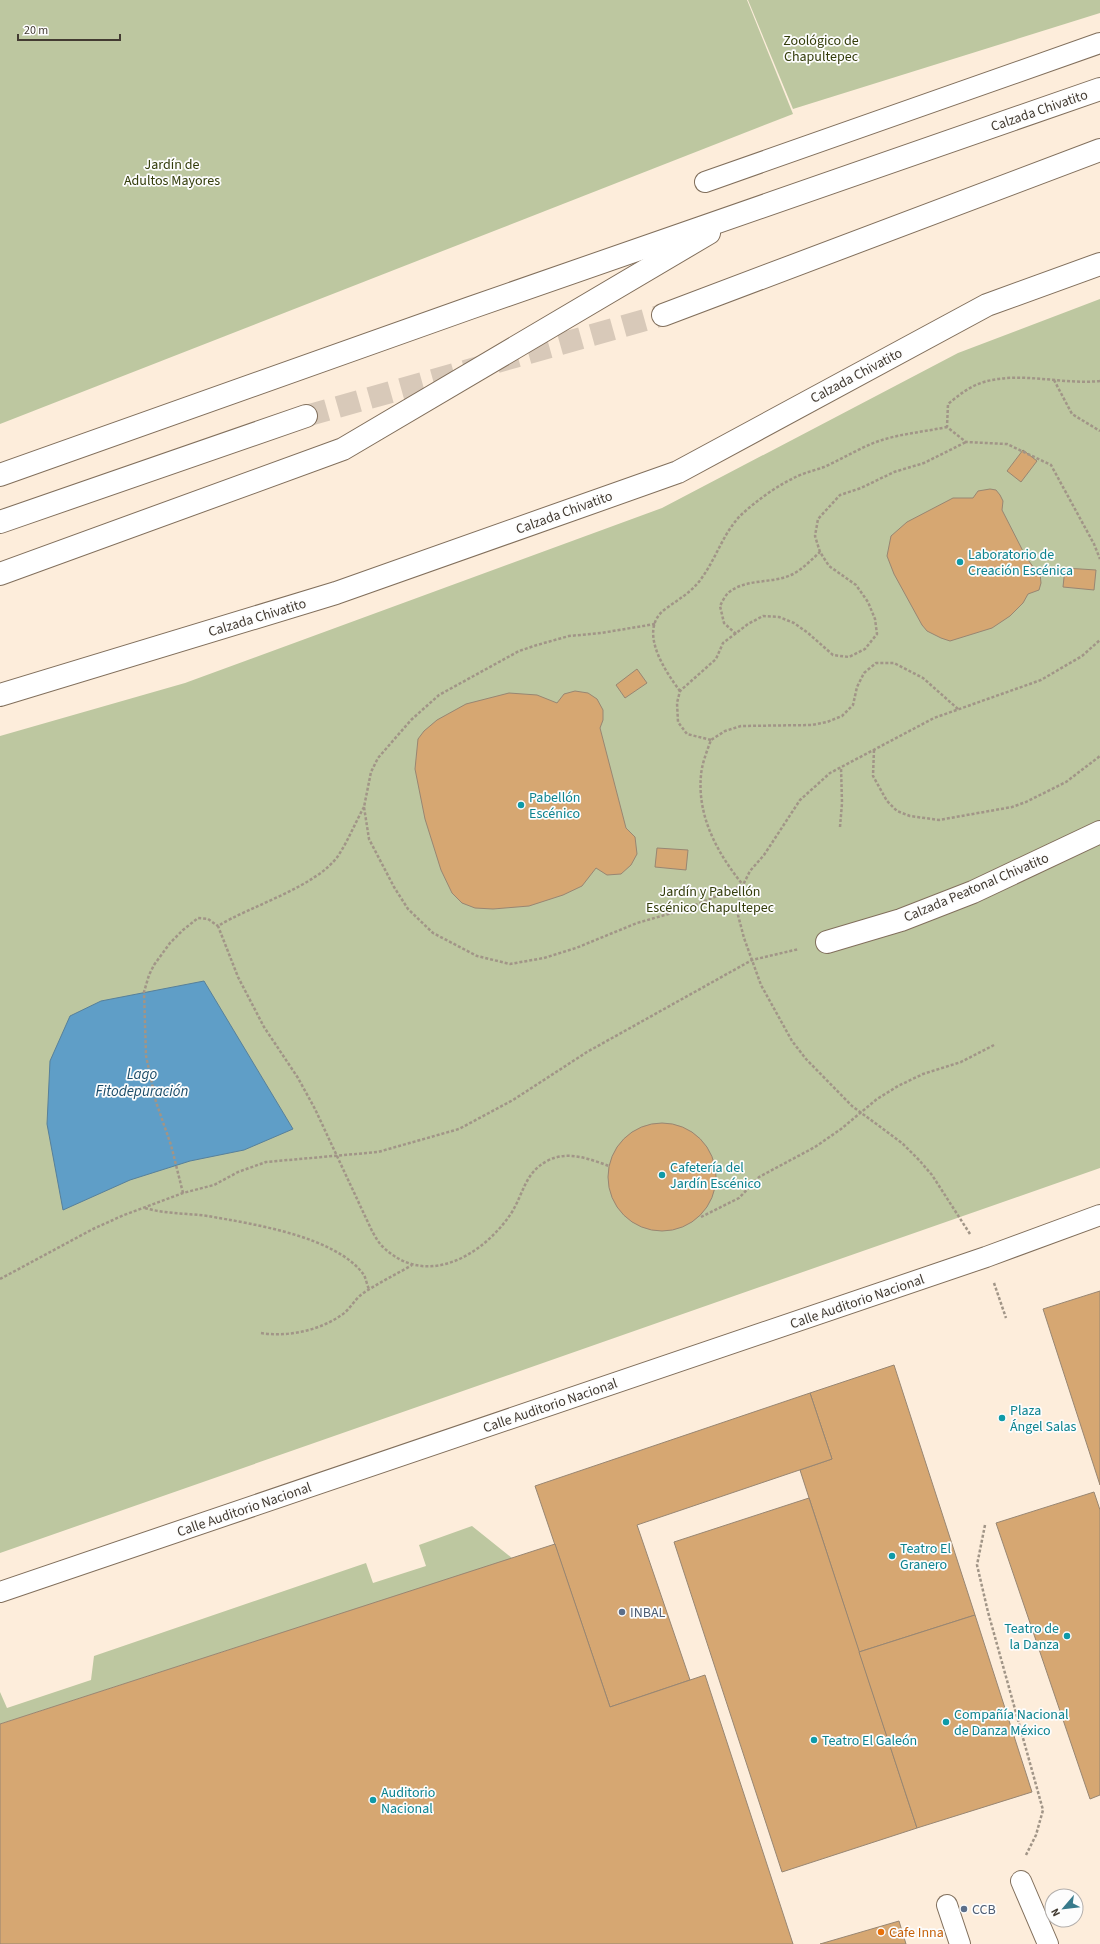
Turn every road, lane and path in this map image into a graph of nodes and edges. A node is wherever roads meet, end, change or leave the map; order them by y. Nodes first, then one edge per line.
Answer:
1 (1100, 43) edge
2 (1100, 90) edge
3 (1100, 150) edge
4 (705, 182) dead end
5 (751, 208) junction
6 (1100, 264) edge
7 (664, 315) tunnel mouth
8 (1054, 380) junction
9 (1100, 381) edge
10 (306, 416) tunnel mouth
11 (947, 427) junction
12 (1100, 431) edge
13 (966, 442) junction
14 (0, 475) edge
15 (0, 522) edge
16 (820, 552) junction
17 (1100, 558) edge
18 (0, 574) edge
19 (655, 624) junction
20 (736, 634) junction
21 (680, 691) junction
22 (0, 695) edge
23 (958, 709) dead end
24 (711, 740) junction
25 (874, 750) dead end
26 (1100, 756) edge
27 (841, 767) dead end
28 (364, 807) junction
29 (840, 827) dead end
30 (1100, 832) edge
31 (218, 926) junction
32 (826, 942) joint
33 (994, 1045) dead end
34 (609, 1166) dead end
35 (183, 1193) junction
36 (144, 1208) junction
37 (1100, 1216) edge
38 (701, 1217) dead end
39 (986, 1257) junction
40 (412, 1264) junction
41 (0, 1279) edge
42 (369, 1290) junction
43 (1006, 1318) dead end
44 (261, 1333) dead end
45 (985, 1526) dead end
46 (0, 1592) edge
47 (1021, 1882) joint
48 (947, 1905) dead end
49 (960, 1944) edge
50 (1048, 1944) edge

1 - 4 lane
2 - 5 main road, Calzada Chivatito
3 - 7 main road
5 - 14 main road, Calzada Chivatito
5 - 18 main road, Calzada Chivatito
6 - 22 main road, Calzada Chivatito
8 - 9 path
8 - 11 path
8 - 12 path
10 - 15 main road
11 - 13 path
11 - 19 path
13 - 16 path
13 - 17 path
16 - 20 path
16 - 20 path
19 - 21 path
19 - 28 path
20 - 21 path
21 - 24 path
23 - 24 path
24 - 28 path
25 - 26 path
27 - 29 path
28 - 31 path
30 - 32 main road, Calzada Peatonal Chivatito
31 - 35 path
31 - 40 path
32 - 35 path
33 - 38 path
34 - 40 path
35 - 36 path
36 - 41 path
36 - 42 path
37 - 39 lane, Calle Auditorio Nacional
39 - 43 path
39 - 46 lane, Calle Auditorio Nacional
40 - 42 path
42 - 44 path
45 - 47 path
47 - 50 lane
48 - 49 lane

